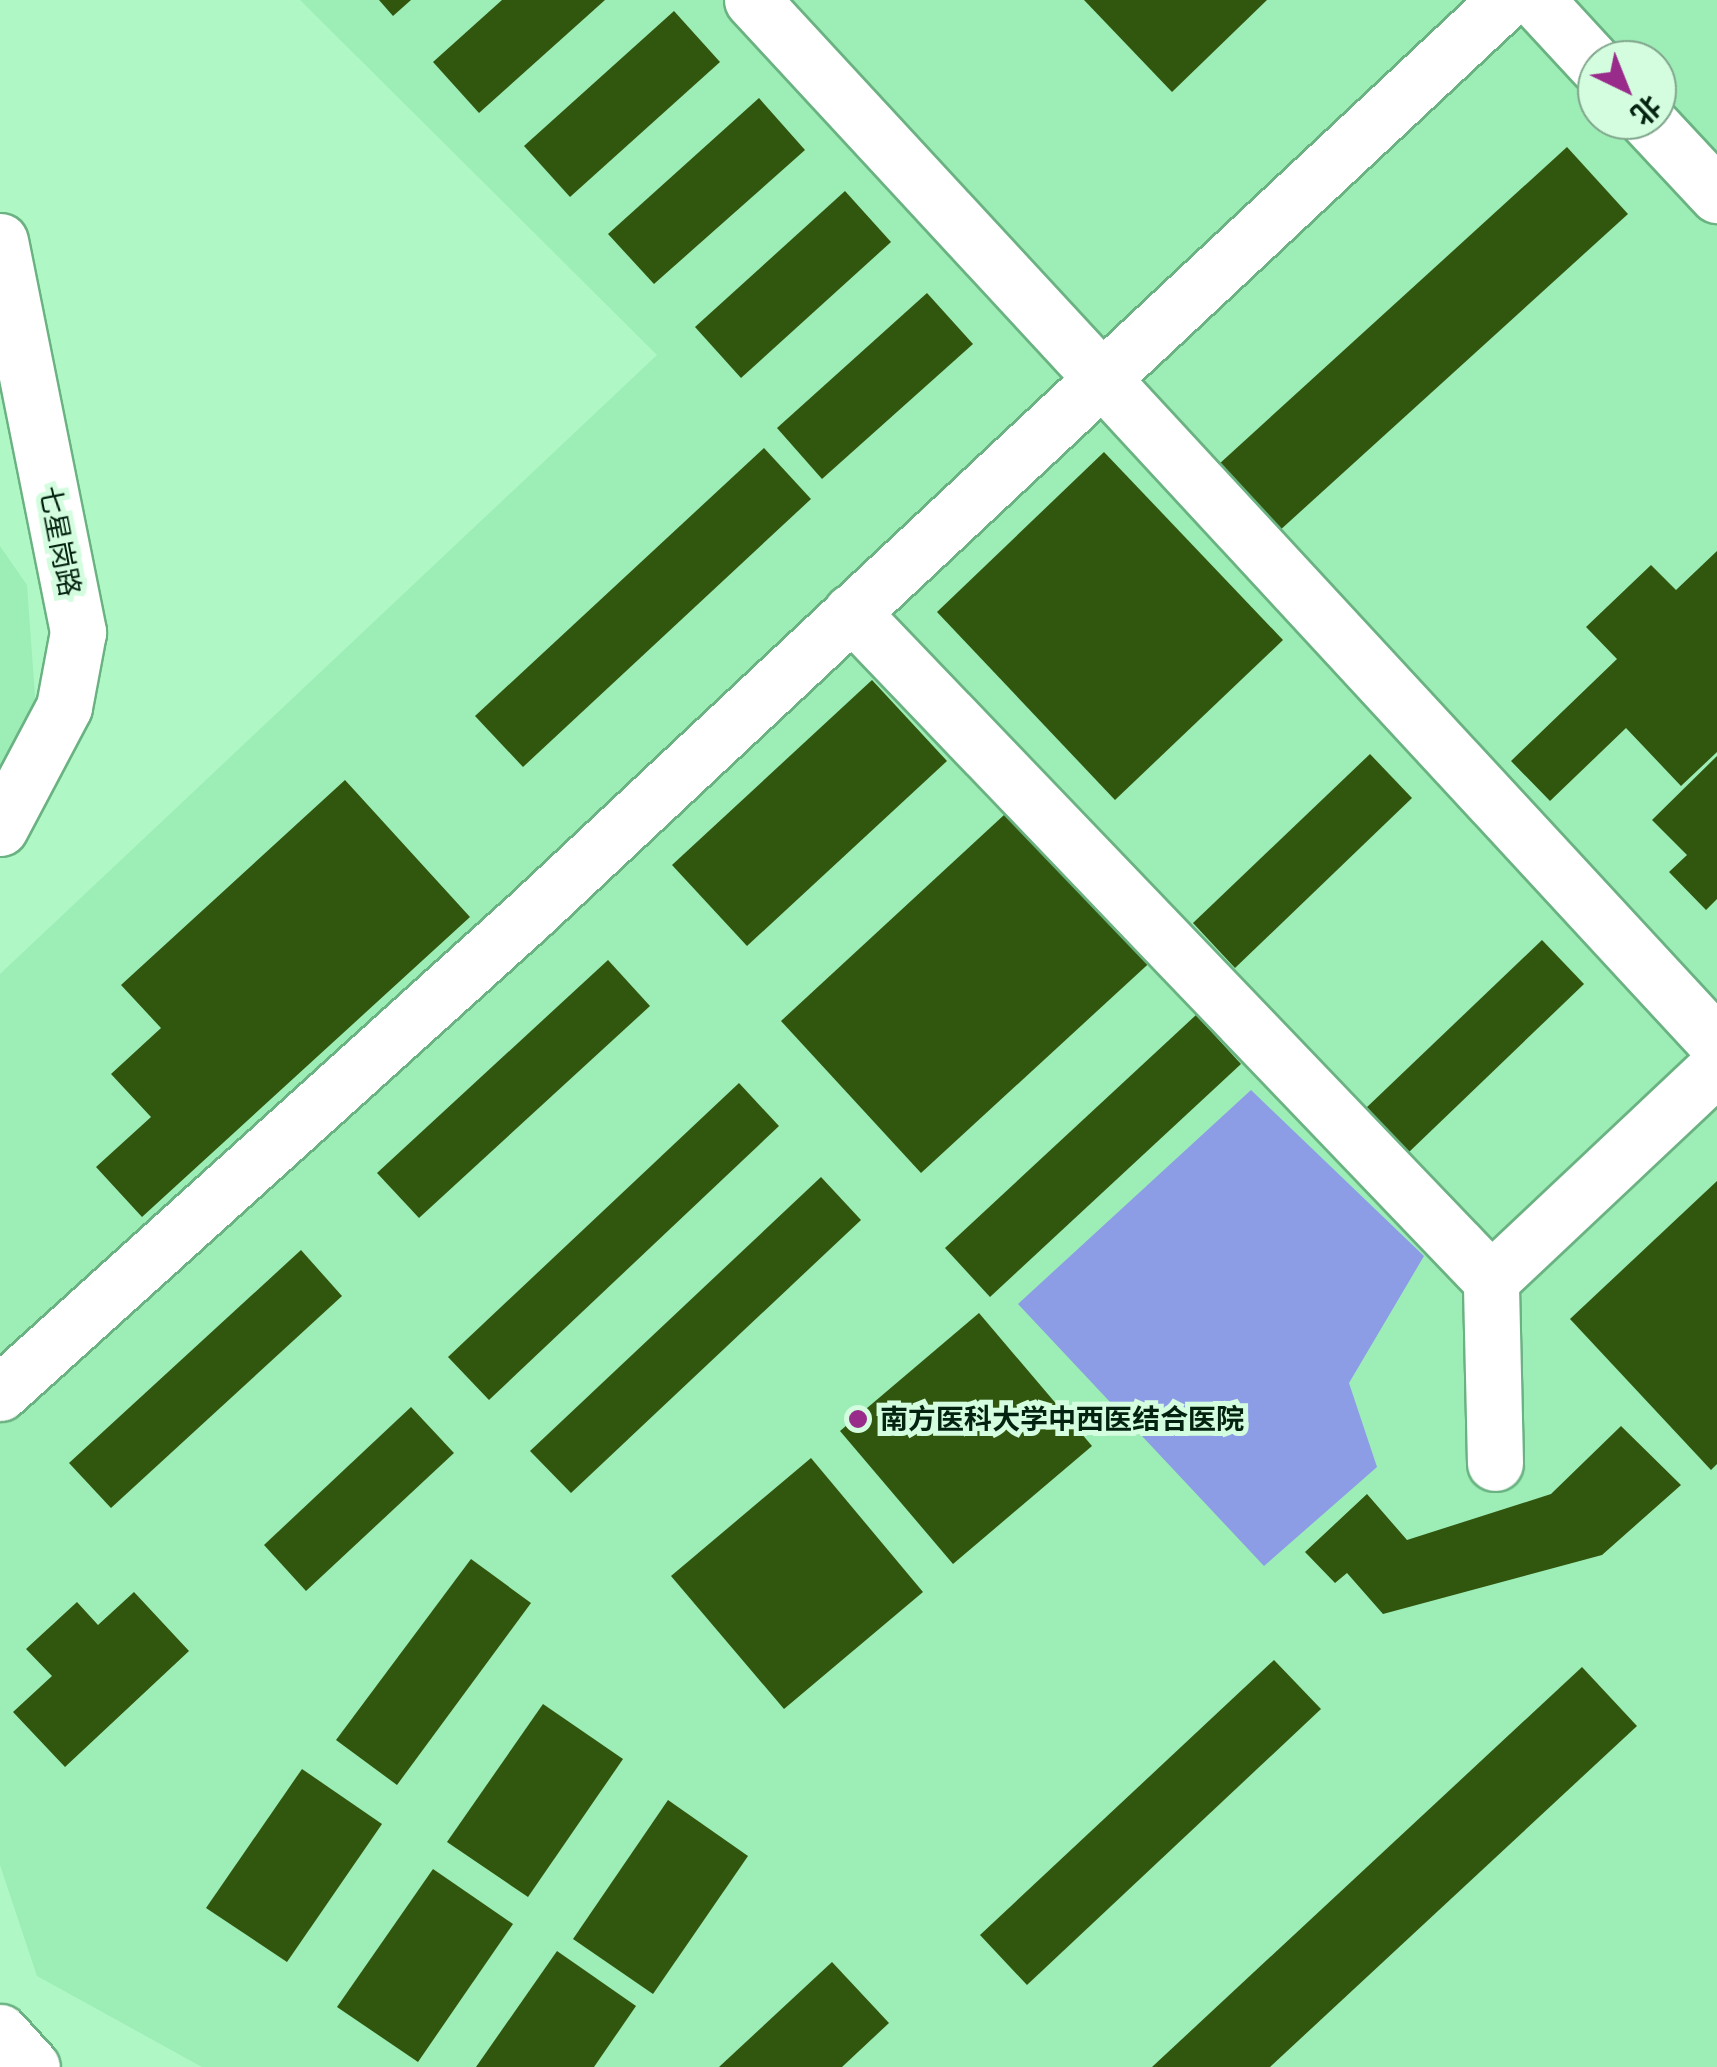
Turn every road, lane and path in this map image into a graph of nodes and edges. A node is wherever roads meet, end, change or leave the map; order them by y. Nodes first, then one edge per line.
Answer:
1 (752, 0) edge
2 (1506, 0) edge
3 (1536, 0) edge
4 (1577, 44) edge
5 (1666, 140) edge
6 (1717, 195) edge
7 (0, 241) edge
8 (1100, 378) junction
9 (851, 612) junction
10 (0, 828) edge
11 (1717, 1044) edge
12 (1717, 1067) edge
13 (1491, 1280) junction
14 (0, 1393) edge
15 (1495, 1463) dead end
16 (0, 2032) edge
17 (32, 2067) edge

1 - 8 street
2 - 8 street
3 - 4 street
5 - 6 street
7 - 10 street, 七星岗路
8 - 9 street
8 - 11 street
9 - 13 street
9 - 14 street
12 - 13 street
13 - 15 street
16 - 17 street

